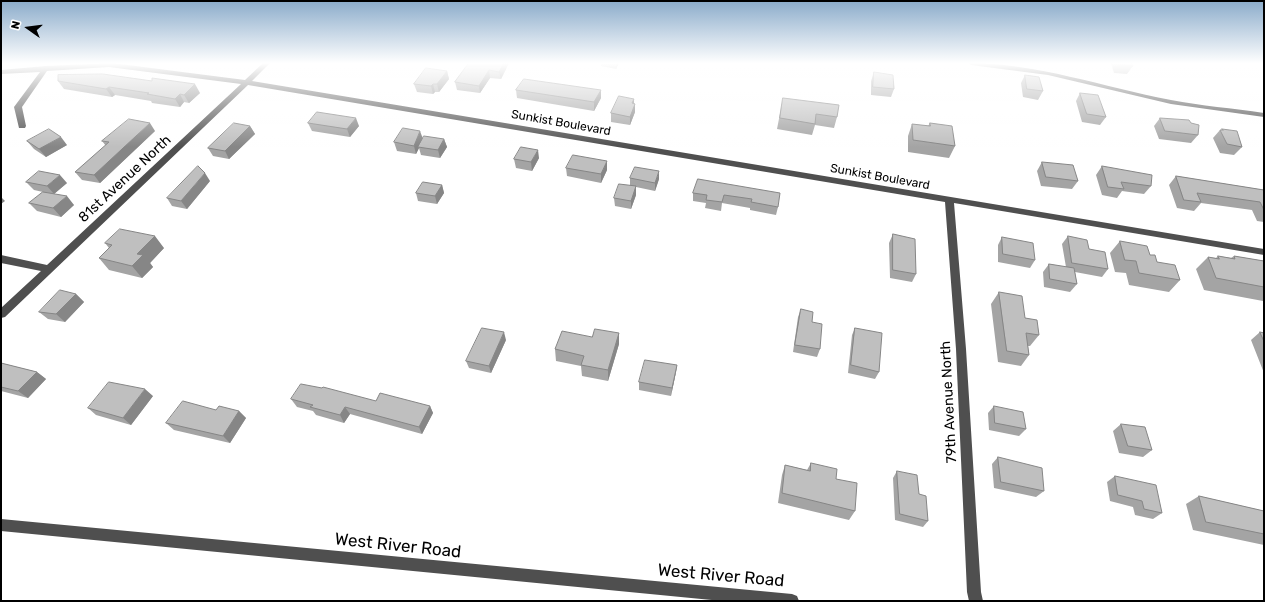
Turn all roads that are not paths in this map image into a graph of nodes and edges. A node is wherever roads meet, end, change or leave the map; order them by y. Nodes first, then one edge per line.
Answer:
1 (29, 91) edge
2 (236, 91) edge
3 (300, 91) edge
4 (1125, 91) edge
5 (1264, 115) edge
6 (22, 126) dead end
7 (949, 200) junction
8 (1264, 252) edge
9 (1, 259) edge
10 (49, 269) junction
11 (1, 314) edge
12 (1, 525) edge
13 (792, 601) edge
14 (976, 601) edge

1 - 6 street
2 - 10 street, 81st Avenue North
3 - 7 street, Sunkist Boulevard
4 - 5 street
7 - 8 street, Sunkist Boulevard
7 - 14 street, 79th Avenue North
9 - 10 street
10 - 11 street, 81st Avenue North
12 - 13 street, West River Road

